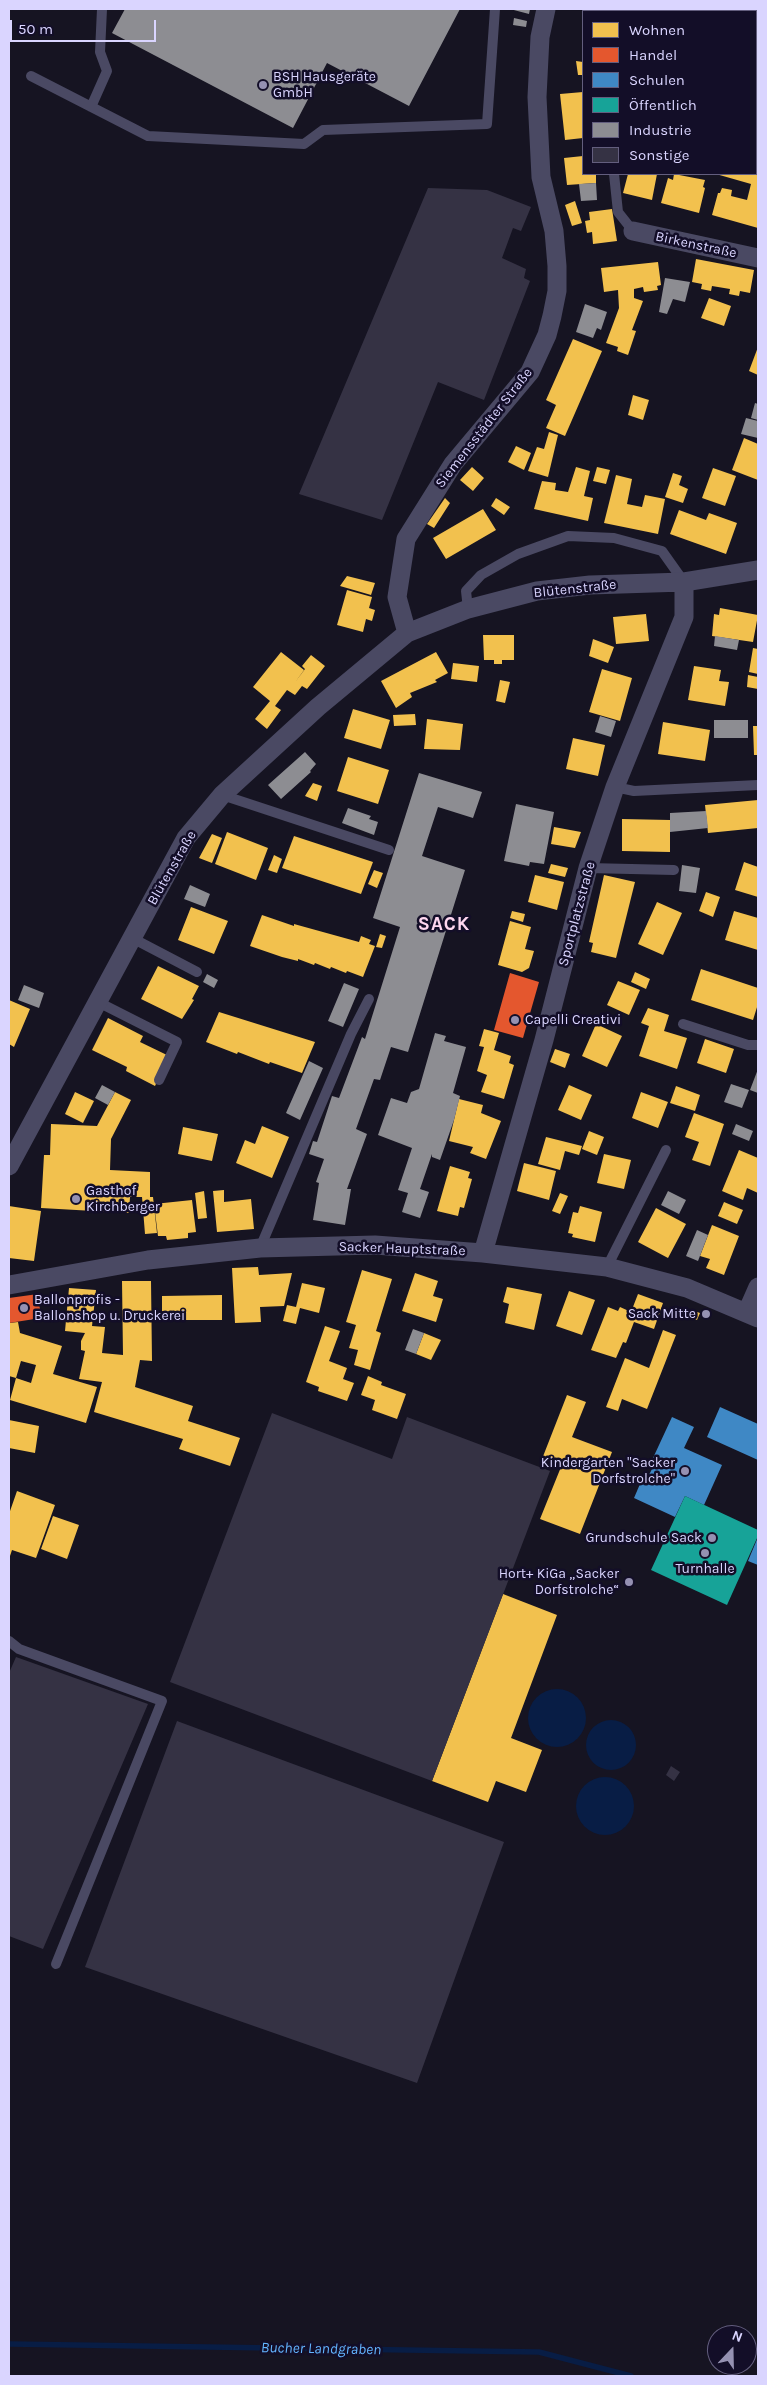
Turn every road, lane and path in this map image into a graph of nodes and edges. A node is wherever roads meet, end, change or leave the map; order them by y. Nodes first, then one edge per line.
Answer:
1 (102, 9) edge
2 (495, 9) edge
3 (546, 9) edge
4 (31, 76) dead end
5 (91, 107) junction
6 (614, 175) edge
7 (633, 231) joint
8 (758, 258) edge
9 (758, 570) edge
10 (684, 582) junction
11 (468, 609) junction
12 (407, 633) junction
13 (758, 785) edge
14 (614, 787) junction
15 (222, 795) junction
16 (389, 850) dead end
17 (588, 868) junction
18 (674, 870) dead end
19 (132, 938) junction
20 (197, 972) dead end
21 (369, 999) dead end
22 (98, 1002) junction
23 (683, 1024) dead end
24 (758, 1045) edge
25 (159, 1080) dead end
26 (666, 1150) dead end
27 (9, 1166) edge
28 (260, 1248) junction
29 (483, 1253) junction
30 (607, 1267) junction
31 (9, 1285) edge
32 (758, 1287) edge
33 (753, 1315) edge
34 (9, 1641) edge
35 (56, 1964) dead end

1 - 5 lane
2 - 5 lane
3 - 12 street, Siemensstädter Straße
4 - 5 lane
6 - 7 lane
7 - 8 street, Birkenstraße
9 - 10 street, Blütenstraße
10 - 11 street, Blütenstraße
10 - 11 lane
10 - 14 street, Sportplatzstraße
11 - 12 street, Blütenstraße
12 - 15 street, Blütenstraße
13 - 14 lane
14 - 17 street, Sportplatzstraße
15 - 16 lane
15 - 19 street, Blütenstraße
17 - 18 lane
17 - 29 street, Sportplatzstraße
19 - 20 lane
19 - 22 street, Blütenstraße
21 - 28 lane
22 - 25 lane
22 - 27 street, Blütenstraße
23 - 24 lane
26 - 30 lane
28 - 29 street, Sacker Hauptstraße
28 - 31 street, Sacker Hauptstraße
29 - 30 street, Sacker Hauptstraße
30 - 33 street, Sacker Hauptstraße
32 - 33 street
34 - 35 lane

